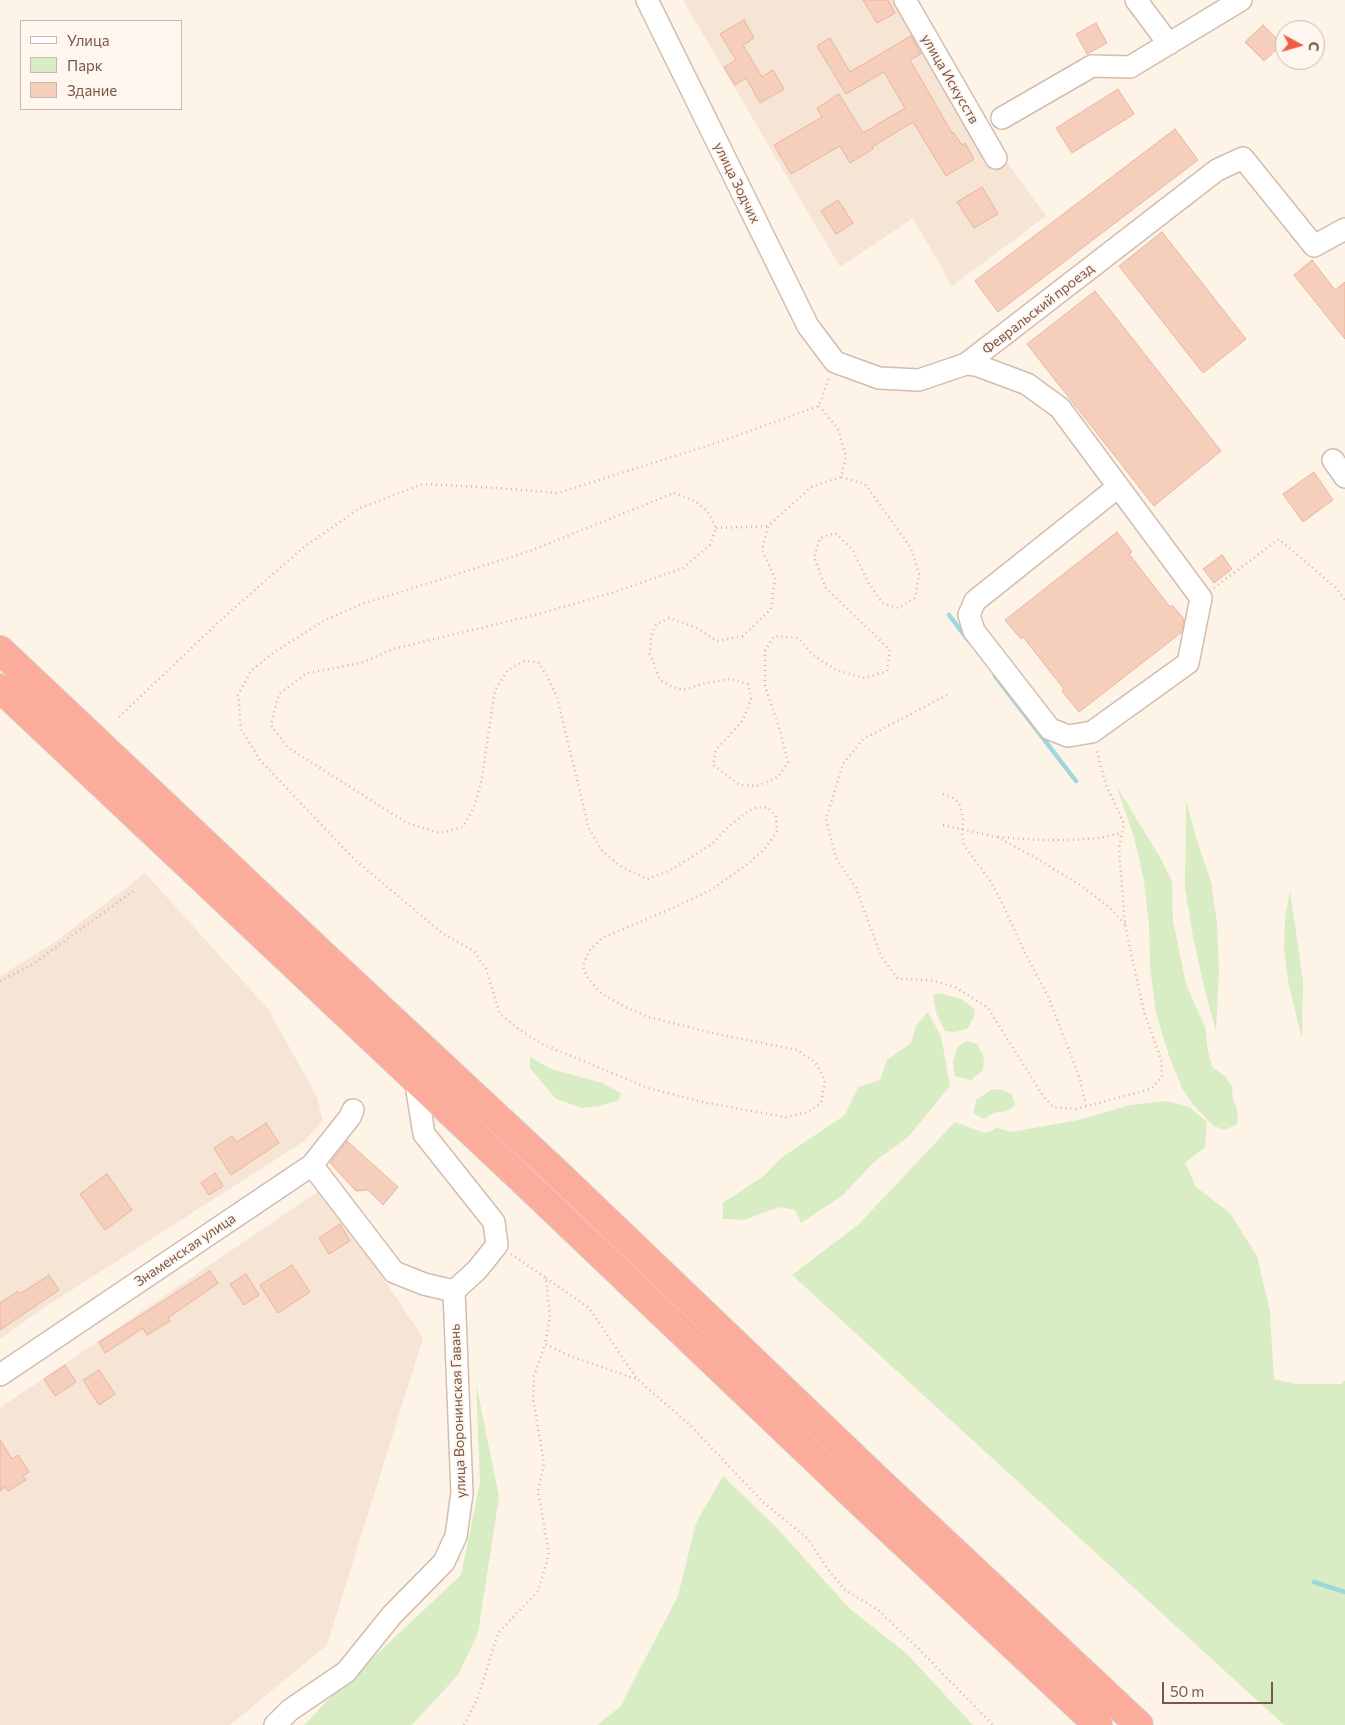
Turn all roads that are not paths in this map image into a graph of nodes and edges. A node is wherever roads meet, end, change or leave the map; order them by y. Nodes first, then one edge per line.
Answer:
1 (647, 0) edge
2 (905, 0) edge
3 (1136, 0) edge
4 (1241, 0) edge
5 (1169, 44) junction
6 (1002, 118) dead end
7 (996, 158) dead end
8 (1345, 229) edge
9 (835, 362) joint
10 (966, 364) junction
11 (1118, 488) junction
12 (0, 650) edge
13 (0, 688) edge
14 (415, 1078) junction
15 (353, 1110) dead end
16 (312, 1165) junction
17 (454, 1291) junction
18 (0, 1374) edge
19 (275, 1725) edge
20 (1098, 1725) edge
21 (1139, 1725) edge

1 - 9 street, улица Зодчих
2 - 7 street, улица Искусств
3 - 5 street
4 - 5 street
5 - 6 street
8 - 10 street, Февральский проезд
9 - 10 street, Февральский проезд
10 - 11 street
11 - 11 street
12 - 21 highway
13 - 14 highway
14 - 17 street
14 - 20 highway
15 - 16 street, Знаменская улица
16 - 17 street
16 - 18 street, Знаменская улица
17 - 19 street, улица Воронинская Гавань

